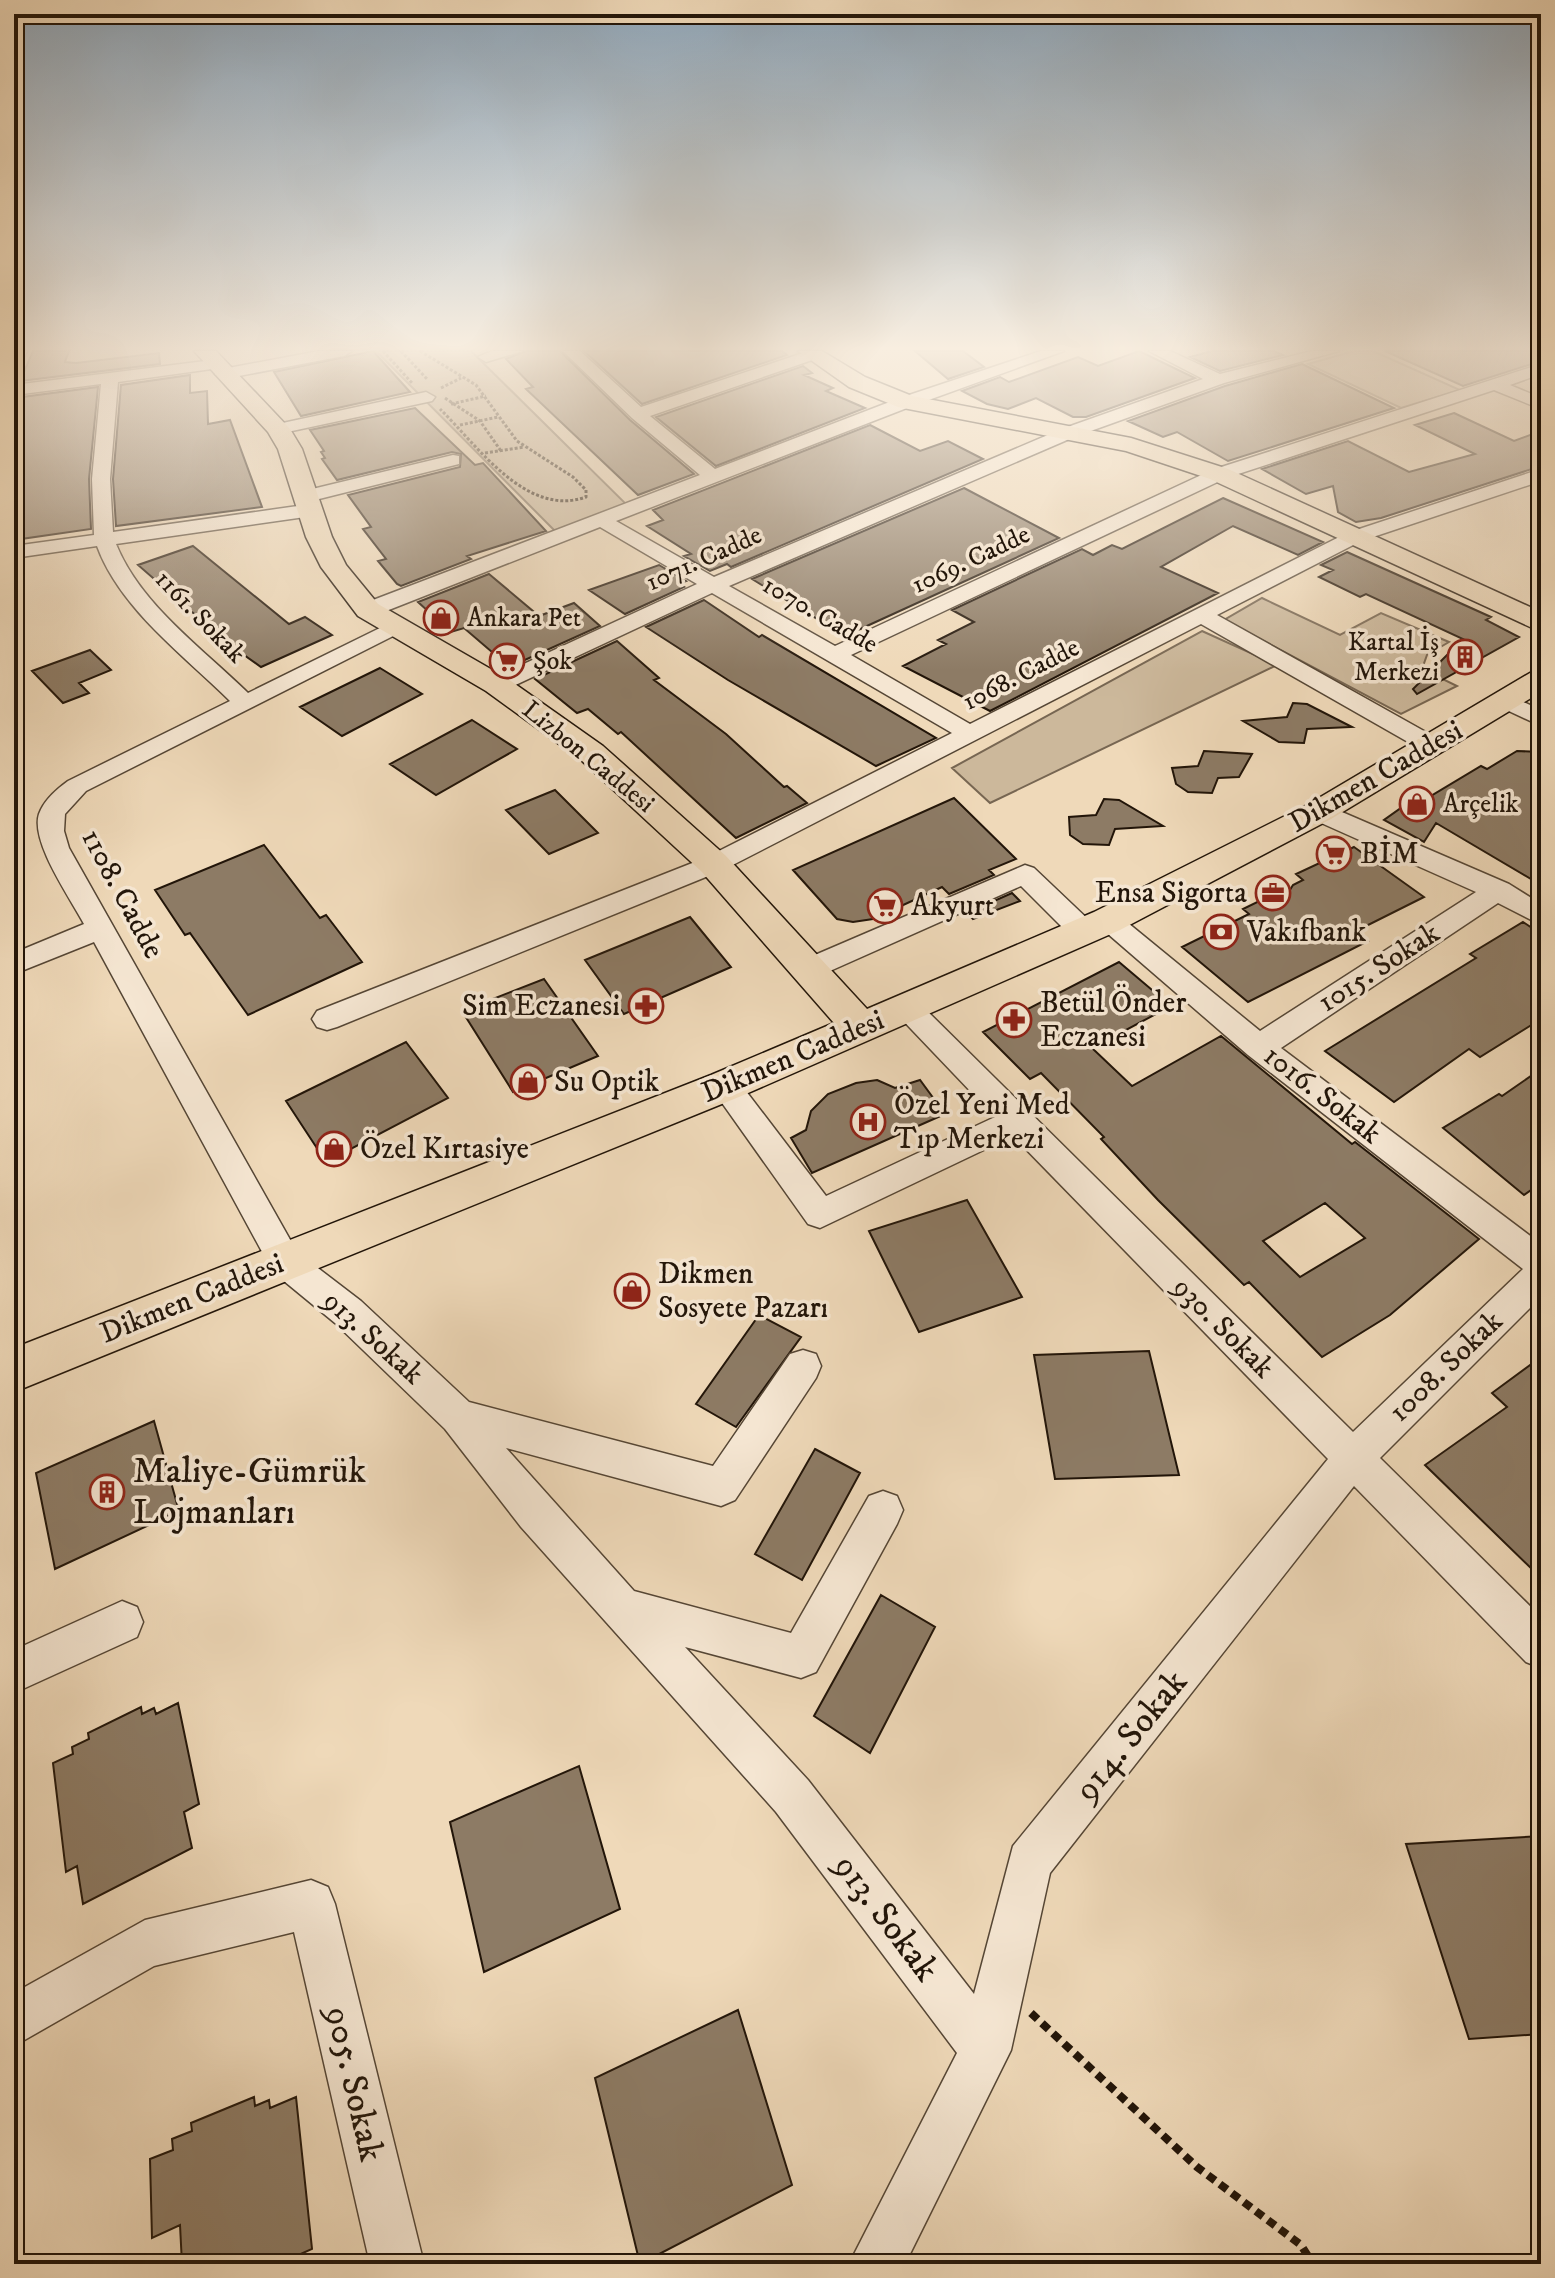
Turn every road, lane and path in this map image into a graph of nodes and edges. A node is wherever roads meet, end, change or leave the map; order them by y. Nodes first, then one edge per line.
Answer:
1 (105, 457) edge
2 (293, 457) edge
3 (489, 457) edge
4 (541, 457) edge
5 (690, 457) edge
6 (764, 457) edge
7 (1011, 457) edge
8 (1168, 457) edge
9 (1270, 457) edge
10 (453, 460) dead end
11 (1219, 474) junction
12 (1541, 475) edge
13 (713, 477) junction
14 (310, 503) junction
15 (601, 520) junction
16 (1354, 537) junction
17 (105, 541) junction
18 (14, 552) edge
19 (713, 585) junction
20 (368, 610) junction
21 (1201, 615) junction
22 (1541, 623) edge
23 (396, 629) junction
24 (834, 655) junction
25 (1541, 679) edge
26 (497, 685) junction
27 (1506, 701) junction
28 (246, 704) junction
29 (1541, 719) edge
30 (969, 733) junction
31 (1431, 745) junction
32 (1319, 812) junction
33 (714, 864) junction
34 (1499, 890) junction
35 (1541, 916) edge
36 (1095, 926) junction
37 (99, 929) junction
38 (14, 964) edge
39 (811, 968) junction
40 (907, 1009) junction
41 (327, 1019) dead end
42 (861, 1028) junction
43 (1259, 1047) junction
44 (725, 1086) junction
45 (1018, 1120) junction
46 (285, 1262) junction
47 (1541, 1264) edge
48 (1541, 1274) edge
49 (803, 1366) dead end
50 (14, 1370) edge
51 (458, 1417) junction
52 (1352, 1459) junction
53 (883, 1510) dead end
54 (622, 1609) junction
55 (122, 1622) dead end
56 (1541, 1647) edge
57 (14, 1672) edge
58 (1001, 1985) junction
59 (14, 2021) edge
60 (986, 2050) junction
61 (397, 2264) edge
62 (876, 2264) edge
63 (1313, 2264) edge

1 - 17 street, 1161. Sokak
2 - 14 main road, Lizbon Caddesi
3 - 4 path
5 - 13 street
6 - 13 street
7 - 19 street, 1071. Cadde
8 - 11 main road
9 - 11 street, 1069. Cadde
10 - 14 street
11 - 16 main road
11 - 24 street, 1069. Cadde
12 - 16 street, 1068. Cadde
13 - 15 street
14 - 17 street
14 - 20 main road, Lizbon Caddesi
15 - 19 street, 1070. Cadde
15 - 20 street
16 - 21 street, 1068. Cadde
16 - 22 main road
17 - 18 street
17 - 28 street, 1161. Sokak
19 - 24 street, 1070. Cadde
19 - 26 street, 1071. Cadde
20 - 23 main road, Lizbon Caddesi
21 - 30 street, 1068. Cadde
21 - 31 street
23 - 26 main road, Lizbon Caddesi
23 - 28 street, 1108. Cadde
24 - 30 street, 1070. Cadde
25 - 27 main road, Dikmen Caddesi
26 - 33 main road, Lizbon Caddesi
27 - 29 street
27 - 31 main road, Dikmen Caddesi
28 - 37 street, 1108. Cadde
30 - 33 street, 1068. Cadde
31 - 32 main road, Dikmen Caddesi
32 - 34 street
32 - 36 main road, Dikmen Caddesi
33 - 39 main road, Lizbon Caddesi
33 - 41 street, 1068. Cadde
34 - 35 street
34 - 43 street, 1015. Sokak
36 - 39 street, 1016. Sokak
36 - 40 main road, Dikmen Caddesi
36 - 43 street, 1016. Sokak
37 - 38 street
37 - 46 street, 1108. Cadde
39 - 42 main road, Lizbon Caddesi
40 - 42 main road, Dikmen Caddesi
40 - 45 street, 930. Sokak
42 - 44 main road, Dikmen Caddesi
43 - 47 street, 1016. Sokak
44 - 45 street
44 - 46 main road, Dikmen Caddesi
45 - 52 street, 930. Sokak
46 - 50 main road, Dikmen Caddesi
46 - 51 street, 913. Sokak
48 - 52 street, 1008. Sokak
49 - 51 street, 913. Sokak
51 - 54 street, 913. Sokak
52 - 56 street, 930. Sokak
52 - 58 street, 914. Sokak
53 - 54 street
54 - 60 street, 913. Sokak
55 - 57 street
58 - 60 street, 914. Sokak
58 - 63 path
59 - 61 street, 905. Sokak
60 - 62 street

